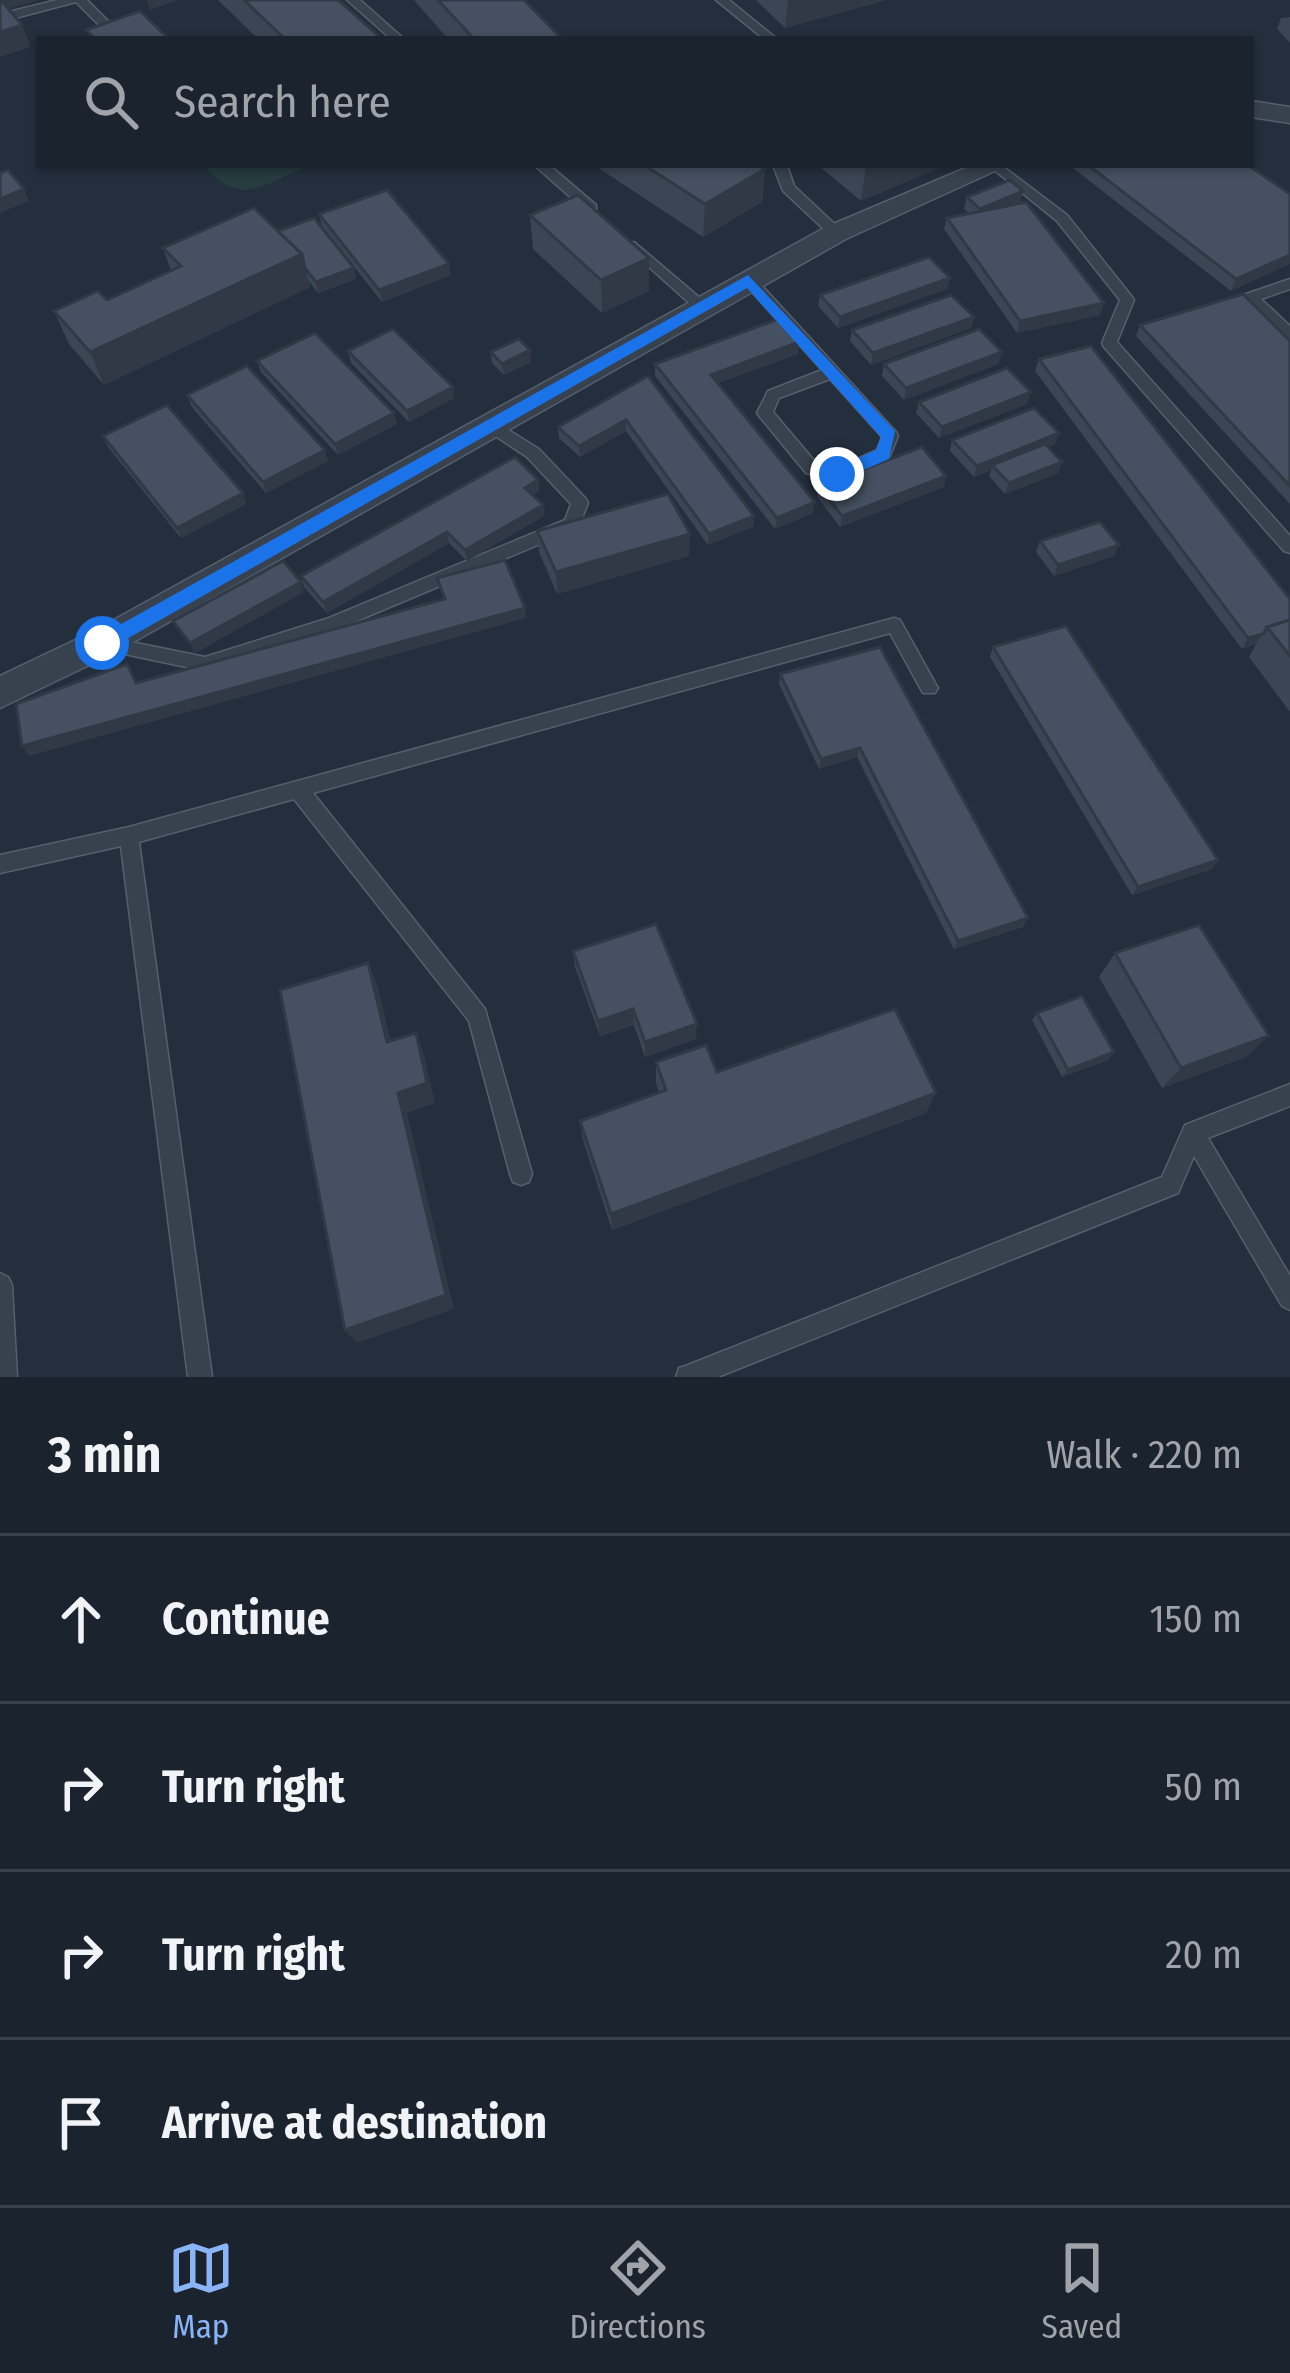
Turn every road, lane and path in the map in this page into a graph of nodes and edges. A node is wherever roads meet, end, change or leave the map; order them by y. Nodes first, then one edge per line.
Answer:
1 (75, 0) edge
2 (353, 0) edge
3 (722, 0) edge
4 (0, 18) edge
5 (110, 29) edge
6 (395, 36) edge
7 (767, 36) edge
8 (1254, 109) edge
9 (1290, 115) edge
10 (544, 168) edge
11 (781, 168) edge
12 (987, 168) edge
13 (998, 168) edge
14 (836, 233) junction
15 (748, 280) junction
16 (1290, 284) edge
17 (702, 307) junction
18 (1290, 335) edge
19 (832, 372) junction
20 (494, 427) junction
21 (1290, 547) edge
22 (102, 643) junction
23 (929, 688) dead end
24 (0, 693) edge
25 (298, 789) junction
26 (129, 836) junction
27 (0, 864) edge
28 (1290, 1095) edge
29 (1193, 1133) junction
30 (521, 1174) dead end
31 (0, 1285) edge
32 (1290, 1298) edge
33 (5, 1377) edge
34 (200, 1377) edge
35 (688, 1377) edge

1 - 4 lane
1 - 5 lane
2 - 6 lane
3 - 7 lane
8 - 9 street
10 - 17 lane
11 - 14 lane
12 - 14 street
13 - 21 lane
14 - 15 street
15 - 17 street
15 - 19 lane
16 - 18 lane
17 - 20 street
19 - 19 lane
20 - 22 street
20 - 22 lane
22 - 24 street
23 - 25 lane
25 - 26 lane
25 - 30 lane
26 - 27 lane
26 - 34 lane
28 - 29 lane
29 - 32 lane
29 - 35 lane
31 - 33 lane

